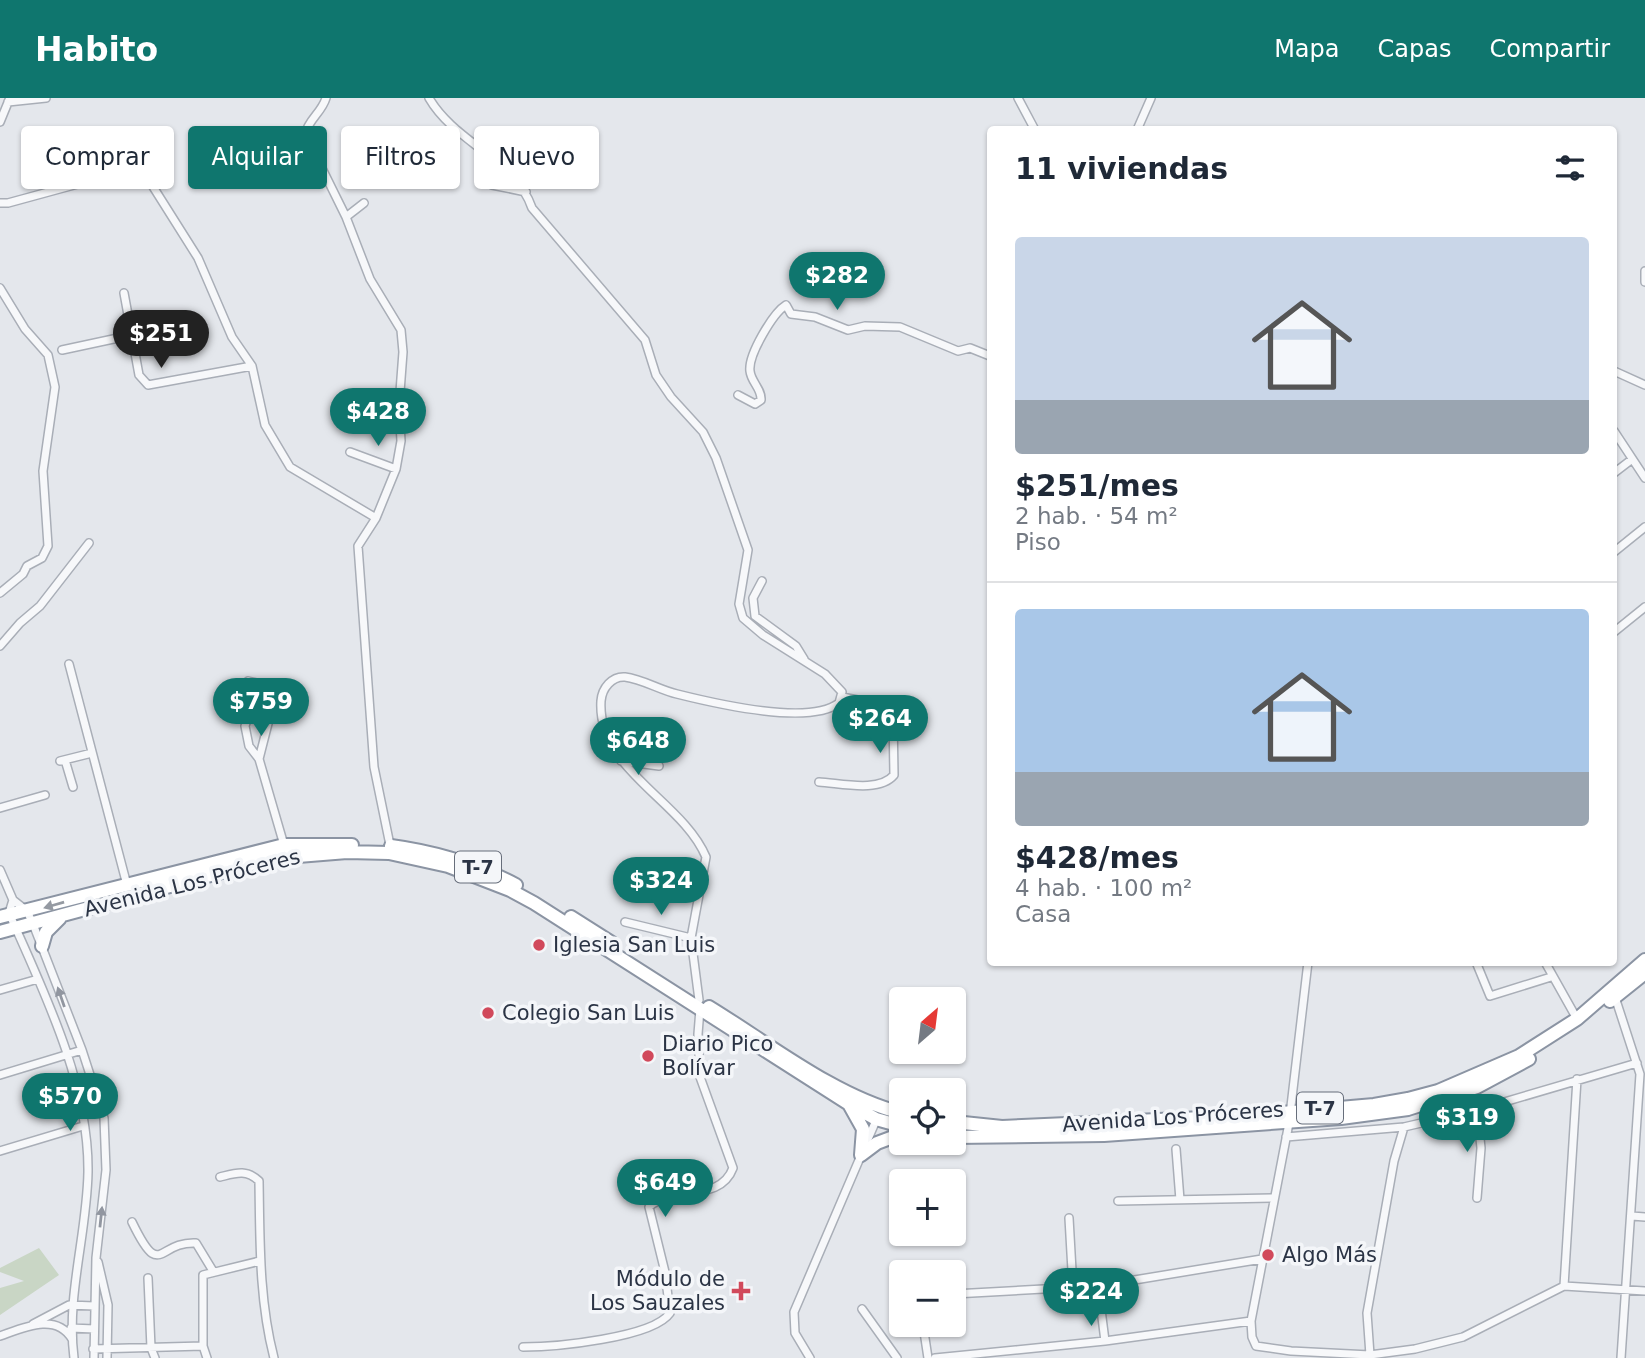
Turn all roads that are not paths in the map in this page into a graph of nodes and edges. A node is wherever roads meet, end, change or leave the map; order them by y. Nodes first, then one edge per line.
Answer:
1 (46, 98) edge
2 (326, 98) edge
3 (429, 98) edge
4 (1018, 98) edge
5 (1151, 98) edge
6 (9, 100) edge
7 (1, 119) edge
8 (1033, 126) edge
9 (1139, 126) edge
10 (507, 189) edge
11 (527, 193) junction
12 (0, 203) edge
13 (364, 203) dead end
14 (346, 217) junction
15 (1645, 271) edge
16 (1645, 282) edge
17 (0, 288) edge
18 (124, 293) dead end
19 (132, 335) junction
20 (62, 350) dead end
21 (987, 355) edge
22 (252, 366) junction
23 (1617, 372) edge
24 (1645, 385) edge
25 (738, 395) dead end
26 (1617, 435) edge
27 (350, 452) dead end
28 (1631, 460) junction
29 (396, 469) junction
30 (1617, 471) edge
31 (1645, 478) edge
32 (376, 518) junction
33 (1645, 527) edge
34 (89, 543) dead end
35 (1617, 550) edge
36 (762, 581) dead end
37 (0, 593) edge
38 (1645, 607) edge
39 (1617, 630) edge
40 (0, 646) edge
41 (806, 663) junction
42 (69, 664) dead end
43 (248, 681) dead end
44 (842, 697) junction
45 (273, 704) junction
46 (92, 753) junction
47 (259, 759) junction
48 (621, 761) junction
49 (659, 765) dead end
50 (819, 782) dead end
51 (73, 787) dead end
52 (45, 795) dead end
53 (0, 807) edge
54 (284, 845) junction
55 (390, 845) junction
56 (0, 870) edge
57 (127, 885) junction
58 (7, 910) edge
59 (27, 911) junction
60 (63, 916) junction
61 (625, 922) dead end
62 (33, 924) junction
63 (15, 927) junction
64 (0, 932) edge
65 (691, 938) junction
66 (42, 946) junction
67 (1645, 960) edge
68 (1308, 966) edge
69 (1478, 966) edge
70 (1547, 966) edge
71 (1645, 973) edge
72 (1551, 976) junction
73 (38, 979) junction
74 (0, 990) edge
75 (1615, 997) junction
76 (700, 1005) junction
77 (1577, 1019) junction
78 (82, 1050) junction
79 (65, 1054) junction
80 (1637, 1063) junction
81 (0, 1075) edge
82 (1577, 1079) junction
83 (849, 1104) junction
84 (1477, 1110) junction
85 (879, 1113) junction
86 (889, 1113) edge
87 (1290, 1117) junction
88 (889, 1119) edge
89 (966, 1123) edge
90 (83, 1126) junction
91 (1404, 1127) junction
92 (966, 1137) edge
93 (1286, 1137) junction
94 (889, 1138) edge
95 (1176, 1149) dead end
96 (0, 1151) edge
97 (861, 1155) junction
98 (219, 1177) dead end
99 (1274, 1198) junction
100 (1477, 1198) dead end
101 (1180, 1200) junction
102 (1118, 1201) dead end
103 (1632, 1216) junction
104 (1645, 1217) edge
105 (1069, 1218) dead end
106 (132, 1222) dead end
107 (96, 1258) junction
108 (1262, 1259) junction
109 (260, 1261) junction
110 (213, 1271) junction
111 (148, 1278) dead end
112 (1098, 1286) junction
113 (1564, 1286) junction
114 (1073, 1288) junction
115 (1627, 1289) junction
116 (1645, 1291) edge
117 (966, 1293) edge
118 (74, 1305) junction
119 (94, 1306) junction
120 (862, 1310) dead end
121 (1251, 1321) junction
122 (32, 1325) junction
123 (60, 1327) junction
124 (73, 1328) junction
125 (93, 1329) junction
126 (0, 1336) edge
127 (925, 1337) edge
128 (1105, 1341) junction
129 (203, 1346) junction
130 (523, 1347) dead end
131 (73, 1348) junction
132 (150, 1348) junction
133 (106, 1349) junction
134 (94, 1354) edge
135 (1416, 1354) edge
136 (1292, 1355) edge
137 (1370, 1355) junction
138 (74, 1358) edge
139 (107, 1358) edge
140 (155, 1358) edge
141 (207, 1358) edge
142 (274, 1358) edge
143 (810, 1358) edge
144 (897, 1358) edge
145 (928, 1358) edge
146 (935, 1358) edge
147 (1621, 1358) edge

1 - 6 street
2 - 14 street
3 - 11 street
4 - 8 street
5 - 9 street
6 - 7 street
10 - 11 street
11 - 41 street
12 - 22 street
13 - 14 street
14 - 29 street
15 - 16 street
17 - 37 street
18 - 19 street
19 - 20 street
19 - 22 street
21 - 25 street
22 - 32 street
23 - 24 street
26 - 28 street
27 - 29 street
28 - 30 street
28 - 31 street
29 - 32 street
32 - 55 street
33 - 35 street
34 - 40 street
36 - 41 street
38 - 39 street
41 - 44 street
42 - 46 street
43 - 45 street
44 - 48 street
44 - 50 street
45 - 47 street
45 - 47 street
46 - 51 street
46 - 57 street
47 - 54 street
48 - 49 street
48 - 65 street
52 - 53 street
54 - 55 highway, Avenida Los Próceres / T-7
54 - 57 highway, Avenida Los Próceres / T-7
55 - 76 highway, Avenida Los Próceres / T-7
56 - 58 street
57 -> 59 highway, Avenida Los Próceres / T-7
58 - 59 highway, Avenida Los Próceres / T-7
58 - 63 street
59 - 62 street
60 - 62 highway, Avenida Los Próceres / T-7
60 - 66 highway
60 - 76 highway, Avenida Los Próceres / T-7
61 - 65 street
62 - 63 highway, Avenida Los Próceres / T-7
62 - 66 street
63 - 64 highway, Avenida Los Próceres / T-7
63 - 73 street
65 - 76 street
78 -> 66 street
67 - 77 highway, Avenida Los Próceres / T-7
68 - 87 street
69 - 72 street
70 - 72 street
71 - 75 highway, Avenida Los Próceres / T-7
72 - 77 street
73 - 74 street
73 - 79 street
75 - 80 street
75 - 87 highway, Avenida Los Próceres / T-7
76 - 83 highway, Avenida Los Próceres / T-7
76 - 85 highway, Avenida Los Próceres / T-7
76 - 130 street
77 - 87 highway, Avenida Los Próceres / T-7
78 - 79 street
107 -> 78 street
79 - 81 street
79 - 90 street
80 - 82 street
80 - 103 street
82 - 84 street
82 - 113 street
83 - 85 highway, Avenida Los Próceres / T-7
83 - 97 highway
84 - 91 street
84 - 100 street
85 - 86 highway, Avenida Los Próceres / T-7
85 - 88 highway, Avenida Los Próceres / T-7
85 - 97 street
87 - 89 highway, Avenida Los Próceres / T-7
87 - 92 highway, Avenida Los Próceres / T-7
87 - 93 street
90 - 96 street
90 - 118 street
91 - 93 street
91 - 137 street
93 - 99 street
94 - 97 highway
95 - 101 street
97 - 143 street
98 - 109 street
99 - 101 street
99 - 108 street
101 - 102 street
103 - 104 street
103 - 115 street
105 - 114 street
106 - 110 street
107 - 119 street
107 - 133 street
108 - 112 street
108 - 121 street
109 - 110 street
109 - 142 street
110 - 129 street
111 - 132 street
112 - 114 street
112 - 128 street
113 - 115 street
113 - 135 street
114 - 117 street
115 - 116 street
115 - 147 street
118 - 119 street
118 - 122 street
118 - 124 street
119 - 125 street
120 - 144 street
121 - 128 street
121 - 136 street
122 - 123 street
122 - 126 street
123 - 124 street
123 - 131 street
124 - 125 street
124 - 131 street
125 - 134 street
127 - 145 street
128 - 146 street
129 - 132 street
129 - 141 street
131 - 138 street
132 - 133 street
132 - 140 street
133 - 134 street
133 - 139 street
135 - 137 street
136 - 137 street

